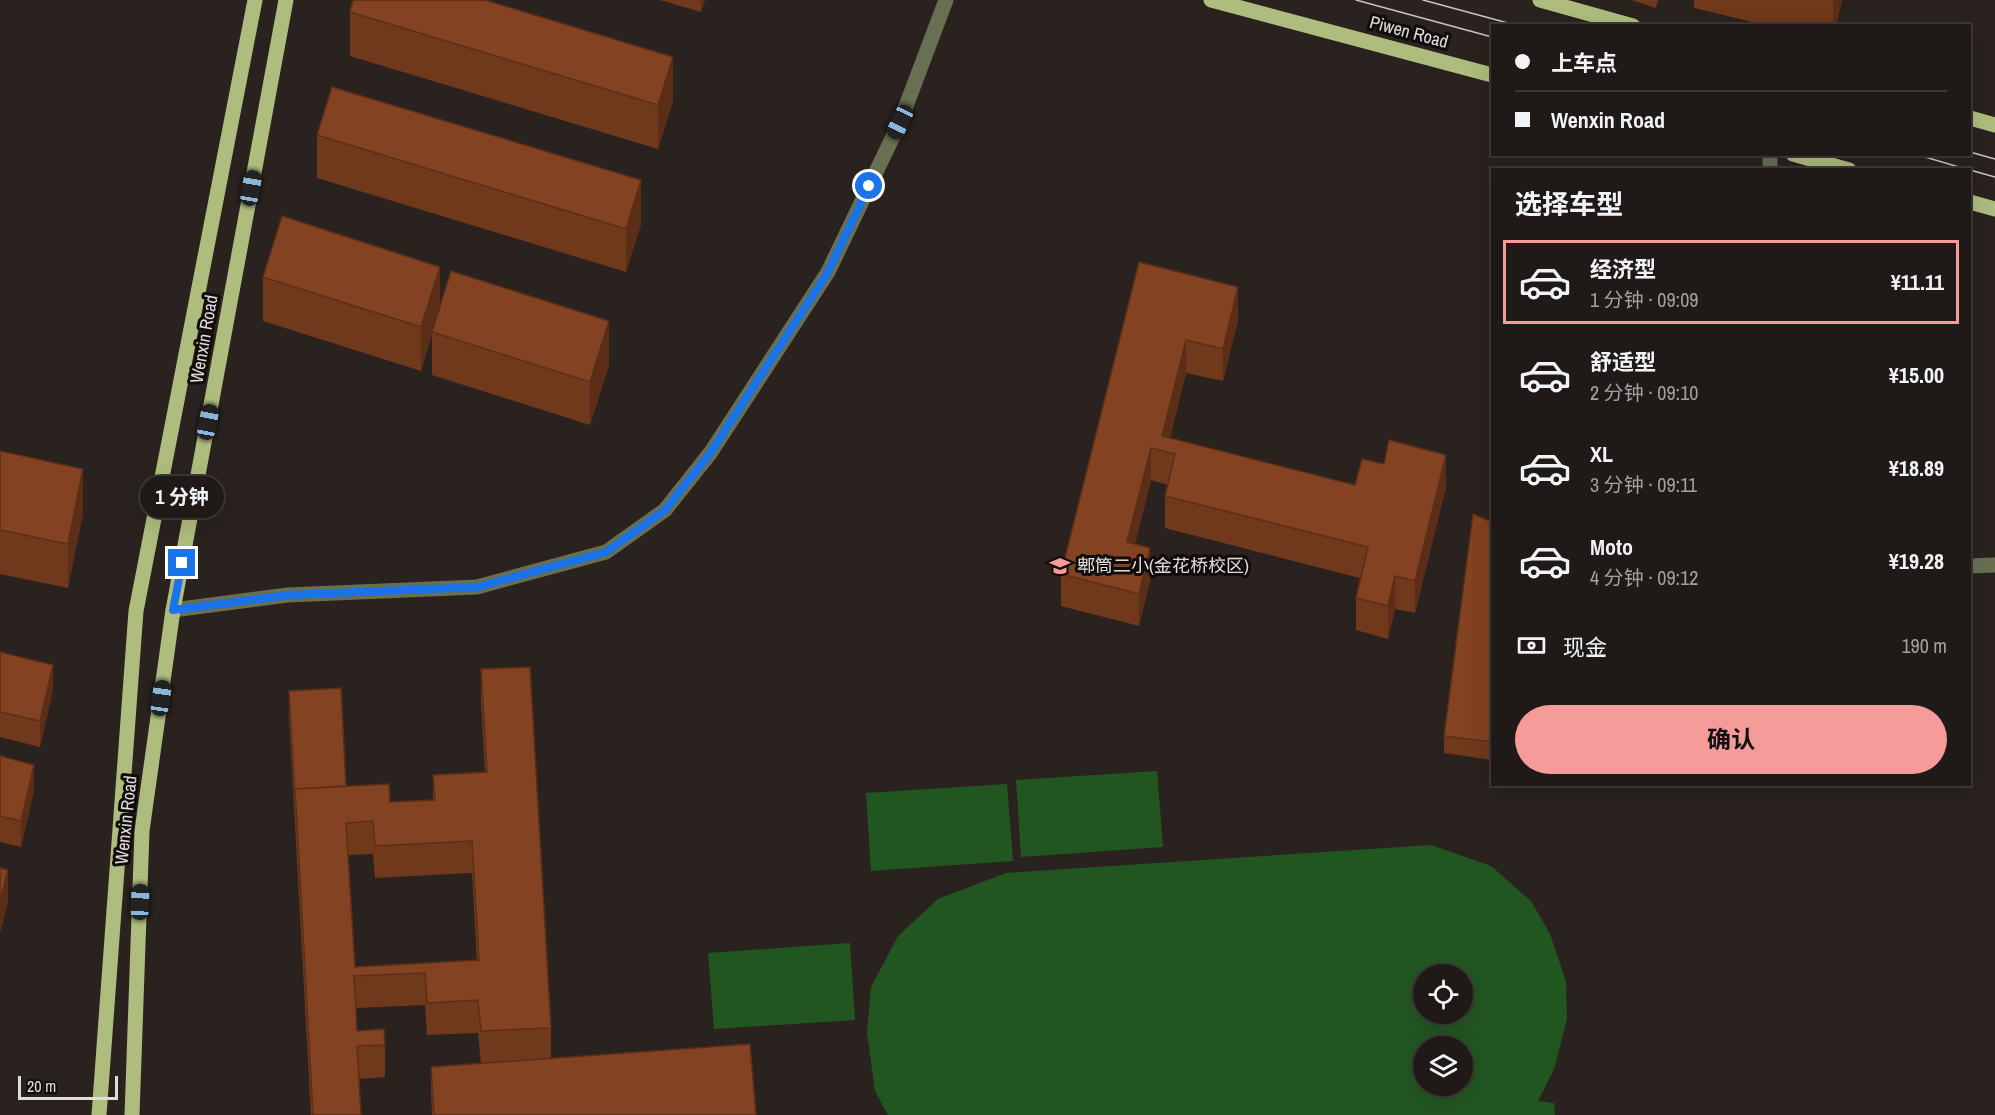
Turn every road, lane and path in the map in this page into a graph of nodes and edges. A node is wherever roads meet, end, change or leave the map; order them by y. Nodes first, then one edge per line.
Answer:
1 (255, 0) edge
2 (286, 0) edge
3 (946, 0) edge
4 (1211, 0) edge
5 (1540, 0) edge
6 (1626, 24) edge
7 (1491, 75) edge
8 (1971, 118) edge
9 (1995, 125) edge
10 (1800, 156) edge
11 (1842, 168) edge
12 (1971, 202) edge
13 (1995, 209) edge
14 (1995, 565) edge
15 (1971, 566) edge
16 (173, 610) junction
17 (99, 1115) edge
18 (132, 1115) edge

1 - 17 main road
2 - 16 main road, Wenxin Road
3 - 16 lane
4 - 7 main road, Piwen Road
5 - 6 main road
8 - 9 main road
10 - 11 main road
12 - 13 main road
14 - 15 lane
16 - 18 main road, Wenxin Road

